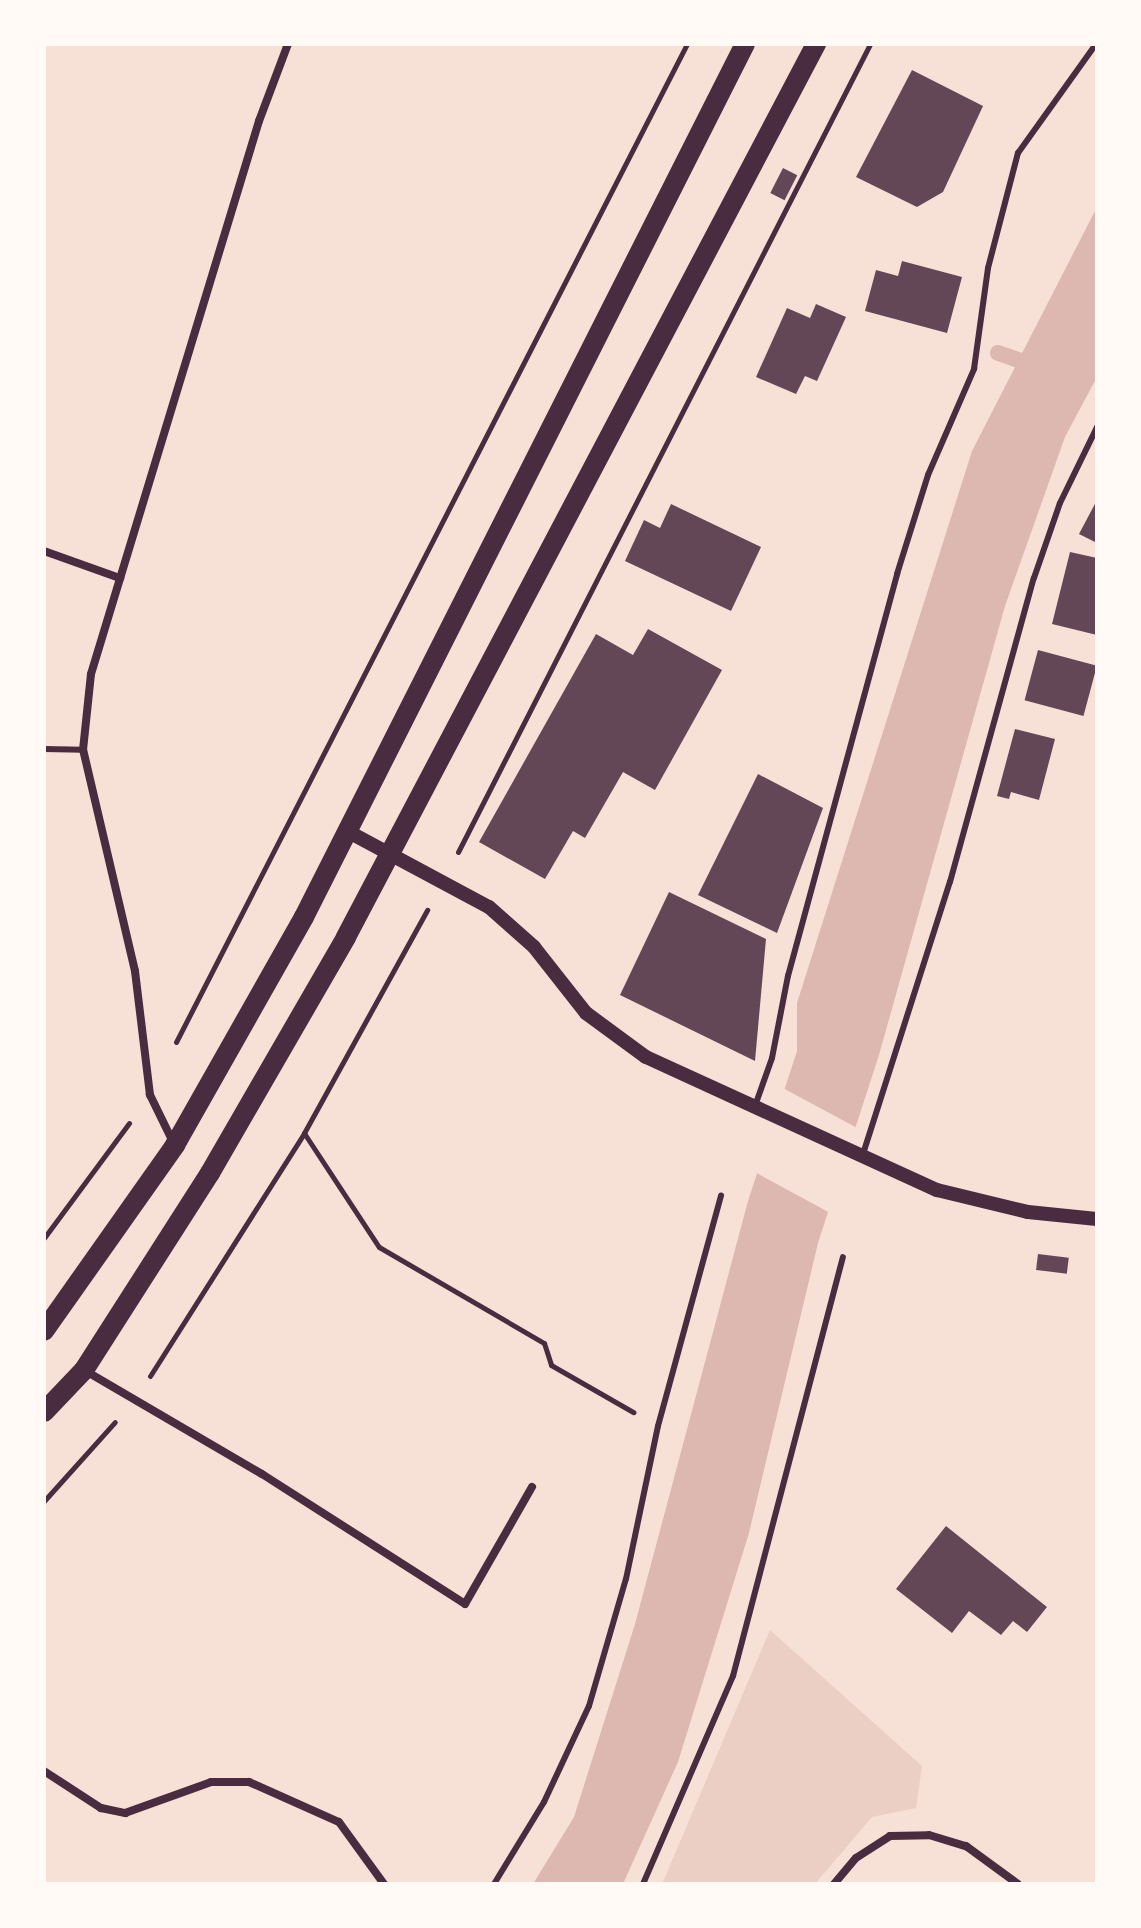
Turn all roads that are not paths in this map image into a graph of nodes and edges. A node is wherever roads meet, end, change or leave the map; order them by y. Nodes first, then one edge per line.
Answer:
1 (288, 44) edge
2 (745, 44) edge
3 (816, 44) edge
4 (1096, 44) edge
5 (1097, 427) edge
6 (44, 551) edge
7 (120, 578) junction
8 (44, 749) edge
9 (83, 750) junction
10 (347, 831) junction
11 (390, 853) junction
12 (755, 1106) junction
13 (175, 1145) junction
14 (861, 1157) junction
15 (721, 1195) dead end
16 (1097, 1219) edge
17 (843, 1257) dead end
18 (44, 1331) edge
19 (84, 1370) junction
20 (44, 1412) edge
21 (532, 1487) dead end
22 (44, 1771) edge
23 (384, 1884) edge
24 (494, 1884) edge
25 (643, 1884) edge
26 (834, 1884) edge
27 (1018, 1884) edge

1 - 7 street
2 - 10 main road
3 - 11 main road
4 - 12 lane
5 - 14 lane
6 - 7 street
7 - 9 street
8 - 9 lane
9 - 13 street
10 - 11 street
10 - 13 main road
11 - 12 street
11 - 19 main road
12 - 14 street
13 - 18 main road
14 - 16 street
15 - 24 lane
17 - 25 lane
19 - 20 main road
19 - 21 street
22 - 23 street
26 - 27 street

